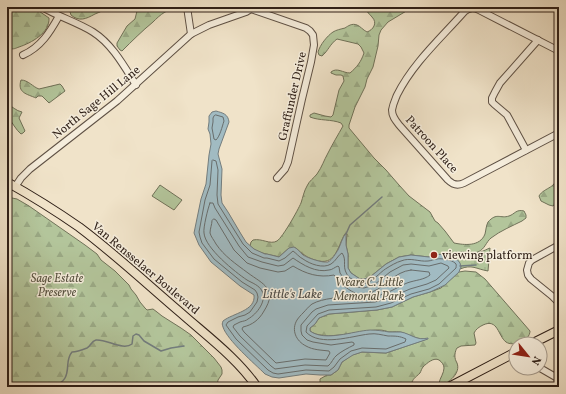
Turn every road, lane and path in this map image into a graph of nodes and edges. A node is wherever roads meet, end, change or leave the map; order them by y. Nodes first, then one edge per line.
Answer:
1 (42, 7) edge
2 (187, 7) edge
3 (253, 8) edge
4 (59, 16) junction
5 (191, 34) junction
6 (538, 40) junction
7 (559, 51) edge
8 (23, 55) dead end
9 (136, 84) junction
10 (559, 133) edge
11 (526, 150) junction
12 (277, 178) dead end
13 (7, 182) edge
14 (15, 187) junction
15 (559, 245) edge
16 (559, 303) edge
17 (559, 330) edge
18 (547, 336) edge
19 (508, 356) edge
20 (548, 373) edge
21 (559, 379) edge
22 (257, 387) edge
23 (449, 387) edge

1 - 4 street
2 - 5 street
3 - 5 street, North Sage Hill Lane
3 - 12 street, Graffunder Drive
4 - 8 street
4 - 9 street
5 - 9 street, North Sage Hill Lane
6 - 7 street, Patroon Place
6 - 11 street
6 - 11 street, Patroon Place
9 - 14 street, North Sage Hill Lane
10 - 11 street, Patroon Place
13 - 14 main road, Van Rensselaer Boulevard
14 - 22 main road, Van Rensselaer Boulevard
15 - 16 street
17 - 18 main road
19 - 23 main road
20 - 21 street

